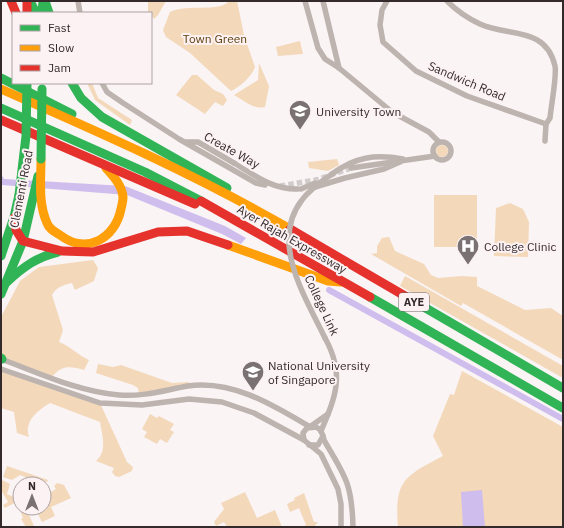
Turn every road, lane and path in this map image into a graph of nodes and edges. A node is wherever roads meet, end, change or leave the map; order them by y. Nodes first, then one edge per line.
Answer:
1 (11, 1) edge
2 (28, 1) edge
3 (44, 1) edge
4 (78, 1) edge
5 (305, 1) edge
6 (323, 1) edge
7 (387, 1) edge
8 (447, 1) edge
9 (16, 12) edge
10 (27, 12) edge
11 (35, 12) edge
12 (42, 12) edge
13 (49, 12) edge
14 (80, 12) edge
15 (339, 68) junction
16 (1, 78) edge
17 (27, 84) edge
18 (42, 84) edge
19 (73, 84) edge
20 (103, 84) edge
21 (1, 89) edge
22 (1, 108) edge
23 (1, 120) edge
24 (546, 124) junction
25 (106, 135) junction
26 (184, 141) junction
27 (545, 141) dead end
28 (440, 142) junction
29 (435, 156) junction
30 (41, 158) junction
31 (411, 161) junction
32 (400, 162) junction
33 (104, 166) junction
34 (351, 168) tunnel mouth
35 (332, 174) junction
36 (265, 185) dead end
37 (314, 187) junction
38 (247, 204) junction
39 (14, 218) junction
40 (236, 221) junction
41 (23, 240) junction
42 (62, 251) junction
43 (1, 256) edge
44 (7, 282) junction
45 (343, 282) junction
46 (1, 294) edge
47 (1, 359) edge
48 (1, 369) edge
49 (67, 383) junction
50 (75, 386) junction
51 (563, 388) edge
52 (63, 392) junction
53 (96, 392) junction
54 (71, 394) junction
55 (100, 403) junction
56 (563, 408) edge
57 (328, 414) junction
58 (312, 425) junction
59 (322, 434) junction
60 (306, 442) junction
61 (341, 527) edge
62 (353, 527) edge

1 - 9 main road
2 - 10 main road
2 - 11 main road
3 - 12 main road
3 - 13 main road
4 - 14 street
5 - 15 street
6 - 15 street
7 - 24 street, Sandwich Road
8 - 24 street
15 - 28 street
16 - 25 main road
17 - 39 main road, Clementi Road, bridge
18 - 30 main road, Clementi Road, bridge
19 - 38 main road
20 - 26 street
21 - 25 main road, Ayer Rajah Expressway / AYE
22 - 40 main road, Ayer Rajah Expressway / AYE
23 - 33 main road
24 - 27 street
25 - 38 main road, Ayer Rajah Expressway / AYE
26 - 35 street, Create Way, bridge
26 - 36 street, Create Way
28 - 29 street
28 - 29 street
29 - 31 street
30 - 33 main road
30 - 41 main road, Clementi Road
31 - 32 street
31 - 35 street, College Link
32 - 34 street
32 - 37 street
33 - 40 main road
35 - 37 street, College Link, bridge
37 - 57 street, College Link, bridge
38 - 51 main road, Ayer Rajah Expressway / AYE
39 - 41 main road
39 - 43 main road, Clementi Road
40 - 45 main road, Ayer Rajah Expressway / AYE
41 - 42 main road
41 - 44 main road, Clementi Road
42 - 44 main road
42 - 45 main road
44 - 46 main road, Clementi Road
45 - 56 main road, Ayer Rajah Expressway / AYE
47 - 49 street
48 - 52 street
49 - 50 street
49 - 52 street
50 - 53 street
50 - 54 street
52 - 54 street
53 - 55 street
53 - 58 street
54 - 55 street
55 - 60 street
57 - 58 street
57 - 59 street, College Link
58 - 59 street
58 - 60 street
59 - 60 street
59 - 62 street
60 - 61 street

